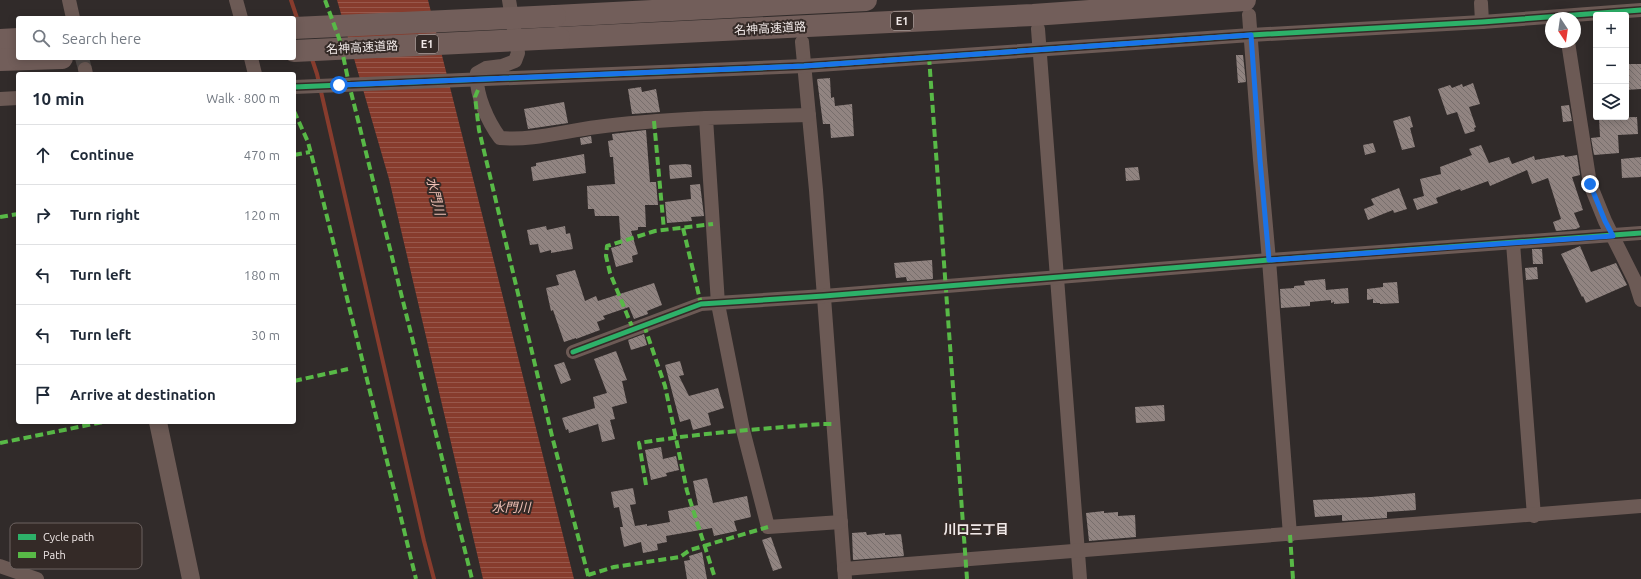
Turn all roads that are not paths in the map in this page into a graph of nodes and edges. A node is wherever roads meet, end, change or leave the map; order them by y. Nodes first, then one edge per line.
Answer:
1 (69, 0) edge
2 (236, 0) edge
3 (509, 0) edge
4 (866, 0) edge
5 (1481, 3) dead end
6 (1247, 7) edge
7 (1641, 10) edge
8 (1581, 15) edge
9 (73, 16) edge
10 (240, 16) edge
11 (1545, 18) edge
12 (1482, 22) junction
13 (296, 28) edge
14 (1038, 29) dead end
15 (1251, 35) junction
16 (16, 39) edge
17 (0, 40) edge
18 (802, 42) dead end
19 (1569, 48) edge
20 (296, 50) edge
21 (1040, 50) junction
22 (16, 59) edge
23 (0, 60) edge
24 (252, 60) edge
25 (804, 66) junction
26 (254, 72) edge
27 (476, 79) junction
28 (296, 87) edge
29 (16, 98) edge
30 (0, 99) edge
31 (809, 115) junction
32 (706, 118) junction
33 (1641, 233) edge
34 (1613, 236) junction
35 (1513, 243) junction
36 (1269, 260) junction
37 (1056, 278) junction
38 (824, 296) junction
39 (1641, 300) edge
40 (718, 304) junction
41 (573, 352) dead end
42 (158, 424) edge
43 (1641, 506) edge
44 (1534, 516) junction
45 (841, 522) junction
46 (1290, 535) junction
47 (1078, 551) junction
48 (0, 566) edge
49 (844, 574) edge
50 (37, 579) edge
51 (191, 579) edge
52 (1080, 579) edge

1 - 9 street
2 - 10 street
3 - 27 street
4 - 13 highway, 名神高速道路 / E1, bridge
5 - 12 street
6 - 15 street
6 - 20 highway, 名神高速道路 / E1, bridge
7 - 8 street
11 - 12 street
12 - 15 street
14 - 21 street
15 - 21 street
15 - 36 street
16 - 17 highway
18 - 25 street
19 - 34 street
21 - 25 street
21 - 37 street
22 - 23 highway
24 - 26 street
25 - 27 street
25 - 31 street
27 - 28 street
27 - 32 street
29 - 30 street
31 - 32 street
31 - 38 street
32 - 40 street
33 - 34 street
34 - 35 street
34 - 39 street
35 - 36 street
35 - 44 street
36 - 37 street
36 - 46 street
37 - 38 street
37 - 47 street
38 - 40 street
38 - 45 street
40 - 41 street
40 - 45 street
42 - 51 street
43 - 44 street
44 - 46 street
45 - 49 street
46 - 47 street
47 - 49 street
47 - 52 street
48 - 50 street

